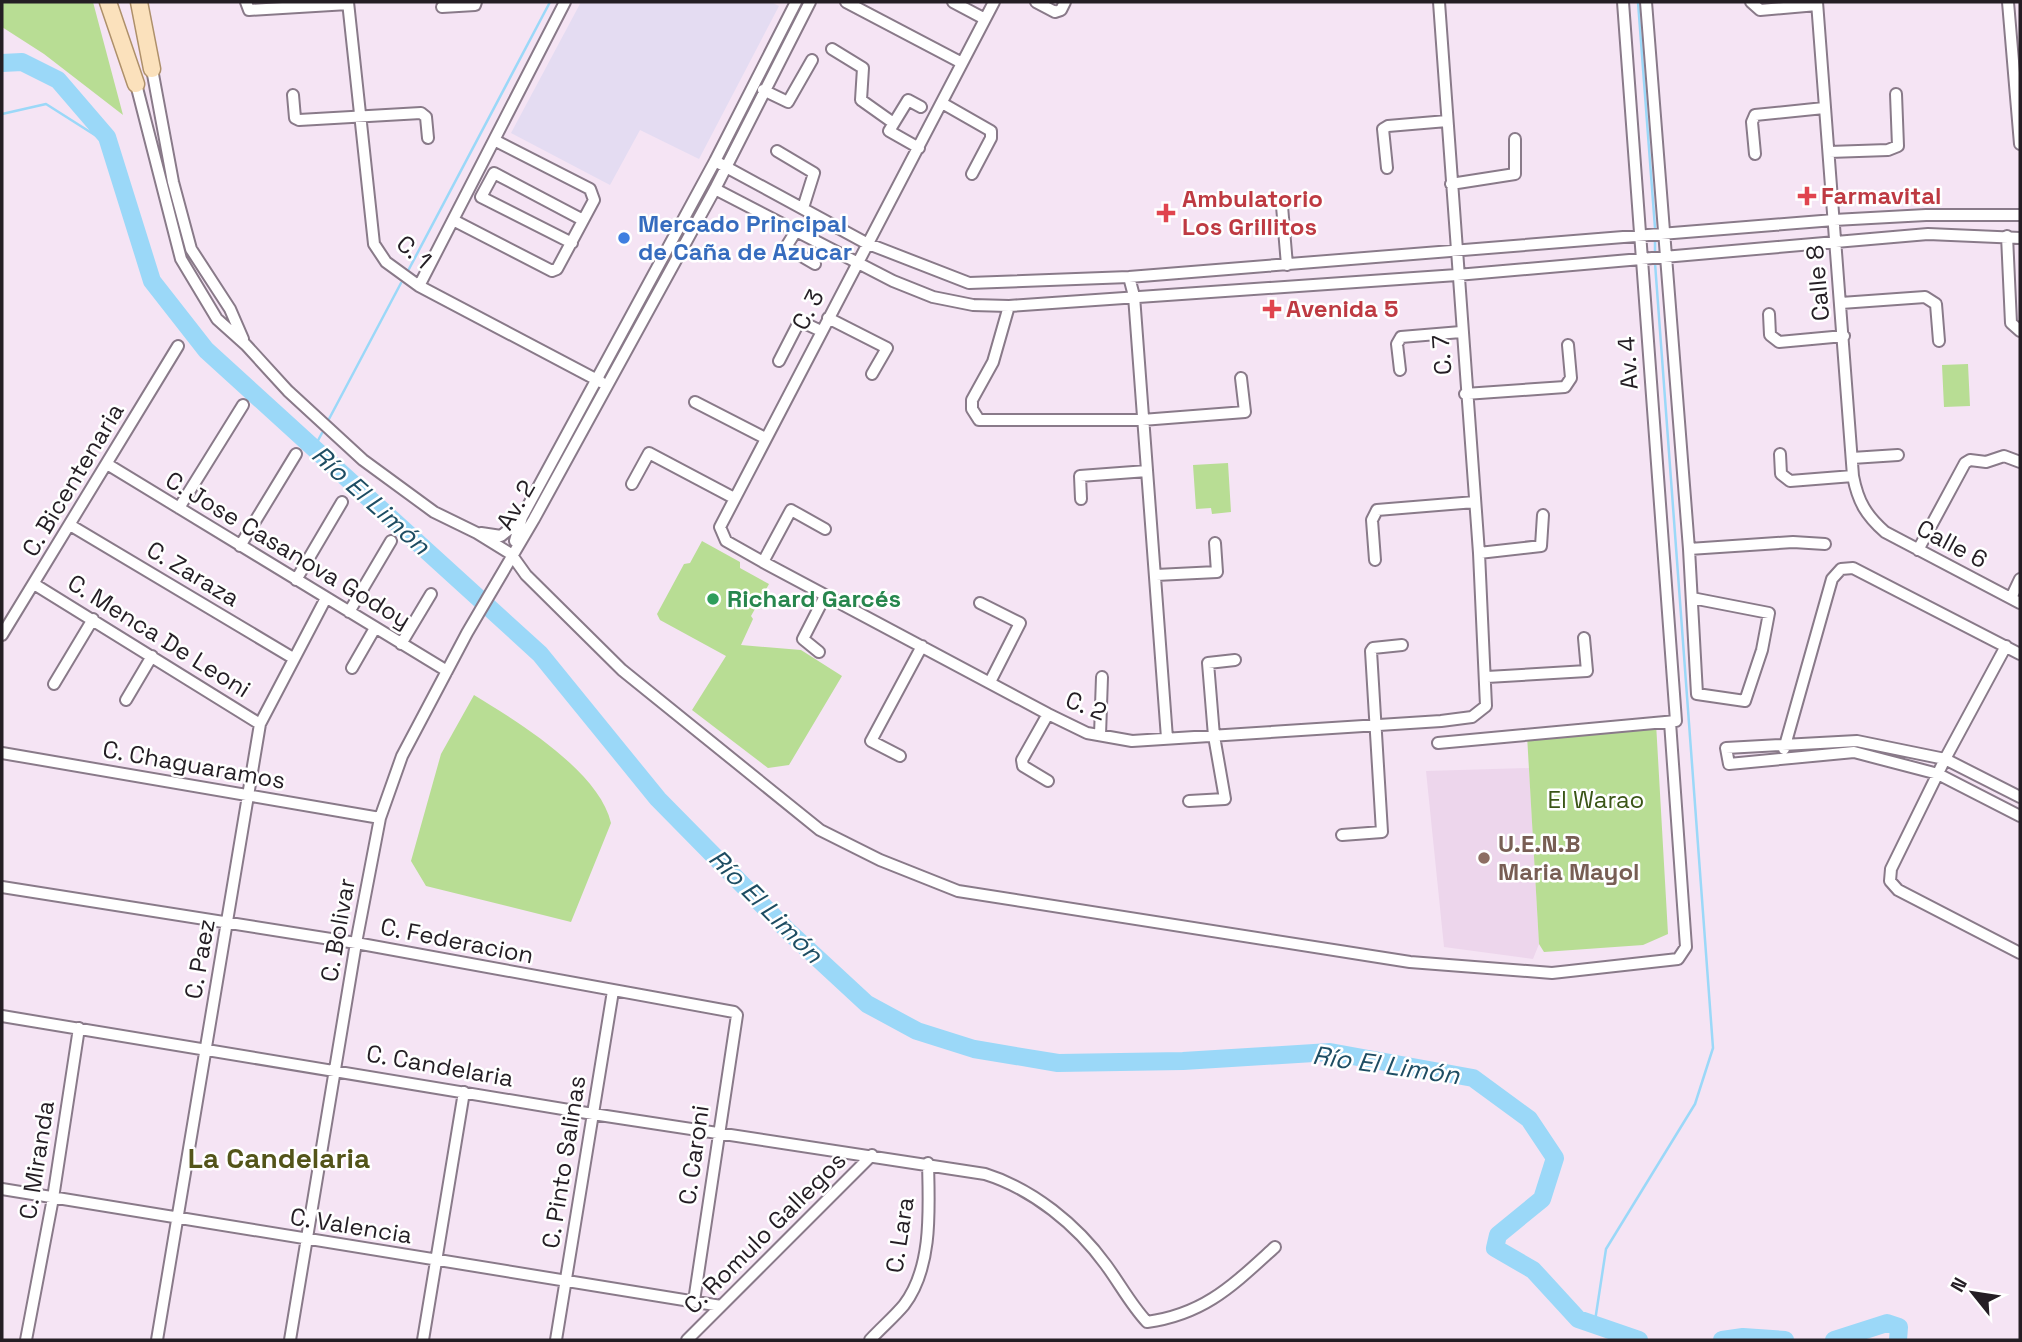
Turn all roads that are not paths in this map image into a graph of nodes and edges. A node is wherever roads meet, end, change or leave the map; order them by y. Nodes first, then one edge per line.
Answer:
1 (108, 2) edge
2 (139, 2) edge
3 (151, 2) edge
4 (246, 2) edge
5 (476, 2) edge
6 (565, 2) edge
7 (796, 2) edge
8 (810, 2) edge
9 (846, 2) edge
10 (953, 2) edge
11 (994, 2) edge
12 (1036, 2) edge
13 (1065, 2) edge
14 (1439, 2) edge
15 (1623, 2) edge
16 (1646, 2) edge
17 (1751, 2) edge
18 (2008, 2) edge
19 (348, 3) edge
20 (1817, 4) edge
21 (442, 7) dead end
22 (985, 19) junction
23 (832, 49) dead end
24 (812, 60) dead end
25 (962, 63) junction
26 (152, 69) junction
27 (135, 84) joint
28 (762, 90) junction
29 (1896, 94) dead end
30 (293, 95) dead end
31 (942, 103) junction
32 (921, 107) dead end
33 (1824, 107) junction
34 (360, 116) junction
35 (892, 121) junction
36 (1447, 121) junction
37 (428, 138) dead end
38 (1515, 139) dead end
39 (496, 141) junction
40 (2020, 144) edge
41 (919, 148) junction
42 (777, 151) dead end
43 (1829, 152) junction
44 (1755, 154) dead end
45 (721, 164) junction
46 (1387, 168) dead end
47 (972, 174) dead end
48 (1451, 184) junction
49 (715, 189) junction
50 (1282, 206) dead end
51 (803, 208) junction
52 (2020, 215) edge
53 (453, 220) junction
54 (583, 220) junction
55 (1834, 220) junction
56 (796, 231) junction
57 (1663, 232) junction
58 (1639, 234) junction
59 (2007, 236) junction
60 (2020, 238) edge
61 (1836, 241) junction
62 (572, 243) junction
63 (866, 243) junction
64 (1455, 250) junction
65 (1665, 257) junction
66 (1641, 259) junction
67 (856, 262) junction
68 (815, 264) dead end
69 (1287, 265) junction
70 (1457, 275) junction
71 (1129, 277) junction
72 (419, 286) junction
73 (1134, 296) junction
74 (1841, 303) junction
75 (1009, 306) junction
76 (1769, 314) dead end
77 (828, 318) junction
78 (821, 331) junction
79 (2020, 331) edge
80 (1461, 332) junction
81 (1844, 336) junction
82 (1939, 341) dead end
83 (246, 345) junction
84 (1568, 345) dead end
85 (178, 346) dead end
86 (779, 361) dead end
87 (1400, 370) dead end
88 (872, 374) dead end
89 (1241, 378) dead end
90 (601, 382) junction
91 (1465, 394) junction
92 (695, 402) dead end
93 (243, 405) dead end
94 (1142, 420) junction
95 (765, 438) junction
96 (296, 454) dead end
97 (1780, 454) dead end
98 (1898, 455) dead end
99 (1852, 458) junction
100 (2020, 462) edge
101 (107, 464) junction
102 (1147, 471) junction
103 (1853, 476) junction
104 (632, 484) dead end
105 (734, 498) junction
106 (1081, 499) dead end
107 (342, 502) dead end
108 (1475, 502) junction
109 (179, 508) junction
110 (1543, 515) dead end
111 (1867, 516) joint
112 (522, 517) junction
113 (70, 525) junction
114 (720, 527) joint
115 (825, 530) dead end
116 (477, 533) junction
117 (391, 541) dead end
118 (1215, 542) dead end
119 (1825, 544) dead end
120 (240, 546) junction
121 (1689, 548) junction
122 (1918, 550) junction
123 (1479, 553) junction
124 (511, 554) junction
125 (1375, 560) dead end
126 (763, 562) junction
127 (1156, 575) junction
128 (2020, 579) edge
129 (296, 580) junction
130 (34, 584) junction
131 (431, 594) dead end
132 (825, 596) junction
133 (326, 598) junction
134 (1692, 598) junction
135 (2015, 601) edge
136 (980, 603) dead end
137 (349, 612) junction
138 (93, 619) junction
139 (376, 628) junction
140 (2, 635) edge
141 (1584, 638) dead end
142 (401, 644) junction
143 (1402, 645) dead end
144 (922, 646) junction
145 (2006, 646) junction
146 (819, 652) dead end
147 (2020, 654) edge
148 (152, 656) junction
149 (293, 658) junction
150 (1236, 660) dead end
151 (352, 668) dead end
152 (447, 671) junction
153 (1102, 677) dead end
154 (1487, 677) junction
155 (990, 682) junction
156 (54, 684) dead end
157 (126, 701) dead end
158 (1486, 706) joint
159 (1048, 713) junction
160 (1673, 722) junction
161 (260, 724) junction
162 (1377, 725) junction
163 (1100, 735) junction
164 (1214, 736) junction
165 (1167, 738) junction
166 (1438, 743) dead end
167 (1783, 743) junction
168 (2, 753) edge
169 (900, 756) dead end
170 (1784, 758) junction
171 (1945, 759) junction
172 (1938, 774) junction
173 (1048, 781) dead end
174 (250, 796) junction
175 (2020, 797) edge
176 (1189, 801) dead end
177 (2020, 816) edge
178 (380, 818) junction
179 (1342, 835) dead end
180 (2, 887) edge
181 (228, 922) junction
182 (356, 943) junction
183 (2020, 953) edge
184 (613, 991) junction
185 (737, 1015) joint
186 (2, 1016) edge
187 (79, 1028) junction
188 (206, 1048) junction
189 (336, 1070) junction
190 (464, 1092) junction
191 (593, 1114) junction
192 (718, 1134) junction
193 (872, 1155) junction
194 (928, 1163) junction
195 (2, 1189) edge
196 (53, 1198) junction
197 (177, 1219) junction
198 (307, 1240) junction
199 (1275, 1247) dead end
200 (436, 1261) junction
201 (566, 1283) junction
202 (694, 1301) junction
203 (721, 1306) junction
204 (26, 1340) edge
205 (157, 1340) edge
206 (290, 1340) edge
207 (423, 1340) edge
208 (556, 1340) edge
209 (687, 1340) edge
210 (870, 1340) edge

1 - 27 main road
2 - 26 main road
3 - 26 main road
4 - 19 street
5 - 21 street
6 - 39 street
7 - 45 street, Av. 2
8 - 28 street, Av. 2
9 - 25 street
10 - 22 street
11 - 22 street, C. 3
12 - 13 street
14 - 36 street, C. 7
15 - 58 street, Av. 4
16 - 57 street, Av. 4
17 - 20 street
18 - 40 street
19 - 34 street, C. 1
20 - 33 street, Calle 8
22 - 25 street, C. 3
23 - 35 street
24 - 28 street
25 - 31 street, C. 3
26 - 83 street
27 - 83 street
28 - 45 street, Av. 2
29 - 43 street
30 - 34 street
31 - 41 street, C. 3
31 - 47 street
32 - 35 street
33 - 43 street, Calle 8
33 - 44 street
34 - 37 street
34 - 72 street, C. 1
35 - 41 street
36 - 46 street
36 - 48 street, C. 7
38 - 48 street
39 - 53 street
39 - 54 street
41 - 63 street, C. 3
42 - 51 street
43 - 55 street, Calle 8
45 - 49 street, Av. 2
45 - 51 street
45 - 90 street, Av. 2
48 - 64 street, C. 7
49 - 56 street
49 - 90 street, Av. 2
50 - 69 street
51 - 63 street
52 - 55 street
53 - 62 street
53 - 72 street
54 - 62 street
54 - 62 street
55 - 57 street
55 - 61 street, Calle 8
56 - 67 street
56 - 68 street
57 - 58 street
57 - 65 street, Av. 4
58 - 64 street
58 - 66 street, Av. 4
59 - 60 street
59 - 61 street
59 - 79 street
61 - 65 street
61 - 74 street, Calle 8
63 - 67 street, C. 3
63 - 71 street
64 - 69 street
64 - 70 street, C. 7
65 - 66 street
65 - 121 street, Av. 4
66 - 70 street
66 - 160 street, Av. 4
67 - 75 street
67 - 77 street, C. 3
69 - 71 street
70 - 73 street
70 - 80 street, C. 7
71 - 73 street
72 - 90 street, C. 1
73 - 75 street
73 - 94 street
74 - 81 street, Calle 8
74 - 82 street
75 - 94 street
76 - 81 street
77 - 78 street, C. 3
77 - 88 street
78 - 86 street
78 - 95 street, C. 3
80 - 87 street
80 - 91 street, C. 7
81 - 99 street, Calle 8
83 - 116 street
84 - 91 street
85 - 101 street, C. Bicentenaria
89 - 94 street
90 - 112 street, Av. 2
90 - 124 street, Av. 2
91 - 108 street, C. 7
92 - 95 street
93 - 109 street
94 - 102 street
95 - 105 street, C. 3
96 - 120 street
97 - 103 street
98 - 99 street
99 - 103 street, Calle 8
100 - 122 street
101 - 109 street, C. Jose Casanova Godoy
101 - 113 street, C. Bicentenaria
102 - 106 street
102 - 127 street
103 - 111 street, Calle 8
104 - 105 street
105 - 114 street, C. 3
107 - 129 street
108 - 123 street, C. 7
108 - 125 street
109 - 120 street, C. Jose Casanova Godoy
110 - 123 street
111 - 122 street, Calle 6
112 - 116 street
112 - 124 street, Av. 2
113 - 130 street, C. Bicentenaria
113 - 149 street, C. Zaraza
114 - 126 street, C. 2
115 - 126 street
116 - 124 street
117 - 137 street
118 - 127 street
119 - 121 street
120 - 129 street, C. Jose Casanova Godoy
121 - 134 street, Av. 4
122 - 135 street, Calle 6
123 - 154 street, C. 7
124 - 152 street, C. Bolivar
124 - 160 street, Av. 4
126 - 132 street, C. 2
127 - 165 street
128 - 135 street
129 - 133 street, C. Jose Casanova Godoy
130 - 138 street, C. Menca De Leoni
130 - 140 street, C. Bicentenaria
131 - 142 street
132 - 144 street, C. 2
132 - 146 street
133 - 137 street, C. Jose Casanova Godoy
133 - 149 street, C. Paez
134 - 134 street, Av. 4
136 - 155 street
137 - 139 street, C. Jose Casanova Godoy
138 - 148 street, C. Menca De Leoni
138 - 156 street
139 - 142 street, C. Jose Casanova Godoy
139 - 151 street
141 - 154 street
142 - 152 street, C. Jose Casanova Godoy
143 - 162 street
144 - 155 street, C. 2
144 - 169 street
145 - 147 street
145 - 167 street
145 - 171 street
148 - 157 street
148 - 161 street, C. Menca De Leoni
149 - 161 street, C. Paez
150 - 164 street
152 - 178 street, C. Bolivar
153 - 163 street
154 - 158 street, C. 7
155 - 159 street, C. 2
158 - 162 street, C. 2
159 - 163 street, C. 2
159 - 173 street
160 - 166 street
161 - 174 street, C. Paez
162 - 164 street, C. 2
162 - 179 street
163 - 165 street, C. 2
164 - 165 street, C. 2
164 - 176 street
167 - 170 street
167 - 170 street
167 - 171 street
168 - 174 street, C. Chaguaramos
170 - 172 street
171 - 172 street
171 - 175 street
172 - 177 street
172 - 183 street
174 - 178 street, C. Chaguaramos
174 - 181 street, C. Paez
178 - 182 street, C. Bolivar
180 - 181 street, C. Federacion
181 - 182 street, C. Federacion
181 - 188 street, C. Paez
182 - 184 street, C. Federacion
182 - 189 street, C. Bolivar
184 - 185 street, C. Federacion
184 - 191 street, C. Pinto Salinas
185 - 192 street, C. Caroni
186 - 187 street, C. Candelaria
187 - 188 street, C. Candelaria
187 - 196 street, C. Miranda
188 - 189 street, C. Candelaria
188 - 197 street, C. Paez
189 - 190 street, C. Candelaria
189 - 198 street, C. Bolivar
190 - 191 street, C. Candelaria
190 - 200 street
191 - 192 street, C. Candelaria
191 - 201 street, C. Pinto Salinas
192 - 193 street, C. Candelaria
192 - 202 street, C. Caroni
193 - 194 street
193 - 203 street, C. Romulo Gallegos
194 - 199 street
194 - 210 street, C. Lara
195 - 196 street, C. Valencia
196 - 197 street, C. Valencia
196 - 204 street, C. Miranda
197 - 198 street, C. Valencia
197 - 205 street, C. Paez
198 - 200 street, C. Valencia
198 - 206 street, C. Bolivar
200 - 201 street, C. Valencia
200 - 207 street
201 - 202 street, C. Valencia
201 - 208 street, C. Pinto Salinas
202 - 203 street, C. Valencia
203 - 209 street, C. Romulo Gallegos

